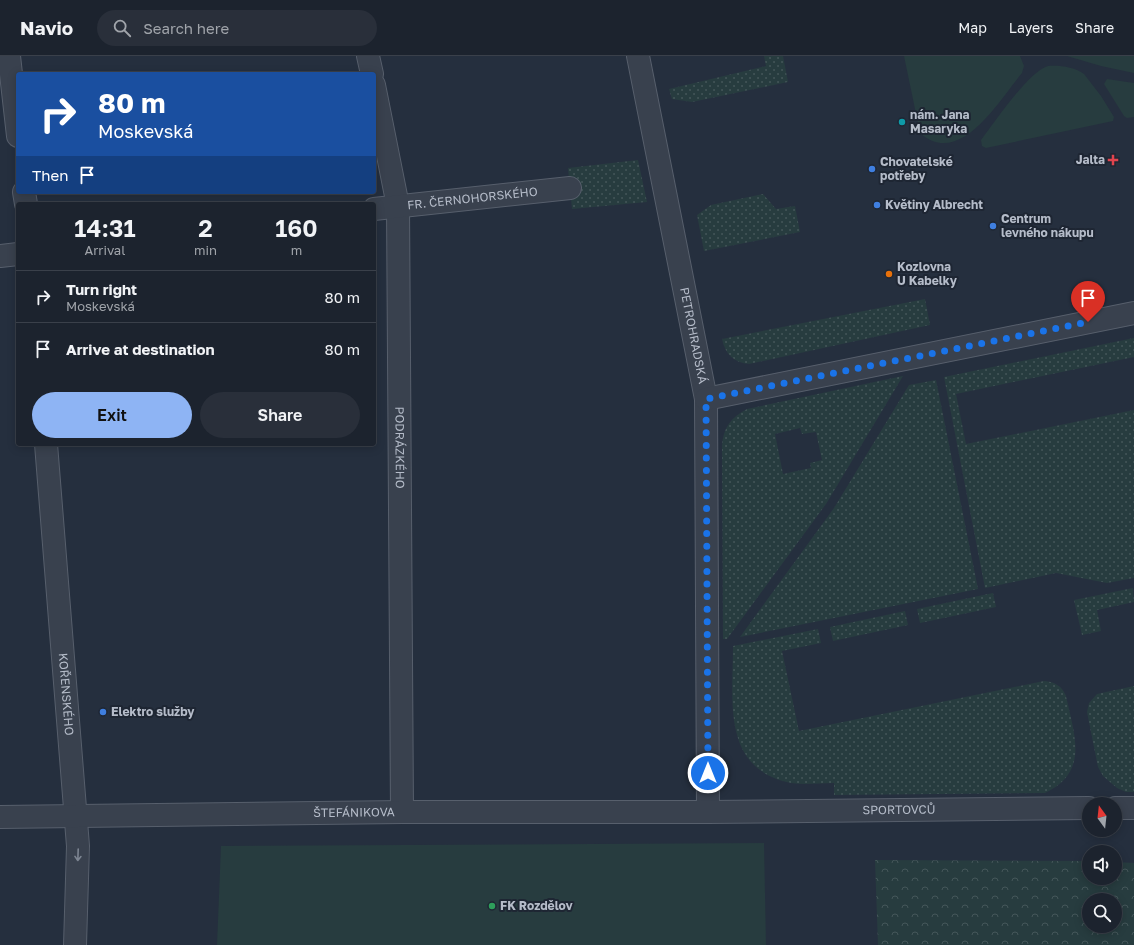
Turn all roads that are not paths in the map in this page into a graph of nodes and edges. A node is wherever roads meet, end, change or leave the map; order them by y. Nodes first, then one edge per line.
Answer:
1 (9, 56) edge
2 (368, 56) edge
3 (638, 56) edge
4 (372, 72) edge
5 (376, 95) edge
6 (16, 118) edge
7 (570, 188) dead end
8 (398, 206) junction
9 (376, 210) edge
10 (16, 254) edge
11 (0, 256) edge
12 (1134, 314) edge
13 (706, 399) junction
14 (46, 446) edge
15 (1082, 808) edge
16 (1122, 808) edge
17 (1134, 808) edge
18 (402, 812) junction
19 (708, 812) junction
20 (0, 817) edge
21 (74, 817) junction
22 (75, 945) edge

1 - 6 street
2 - 4 street
3 - 13 street, PETROHRADSKÁ
5 - 8 street, PODRÁZKÉHO
7 - 8 street, FR. ČERNOHORSKÉHO
8 - 9 street, FR. ČERNOHORSKÉHO
8 - 18 street, PODRÁZKÉHO
10 - 11 street
12 - 13 street
13 - 19 street, PETROHRADSKÁ
14 - 21 street, KOŘENSKÉHO
15 - 19 street, SPORTOVCŮ
16 - 17 street
18 - 19 street, ŠTEFÁNIKOVA
18 - 21 street, ŠTEFÁNIKOVA
20 - 21 street, ŠTEFÁNIKOVA
21 -> 22 street, KOŘENSKÉHO

